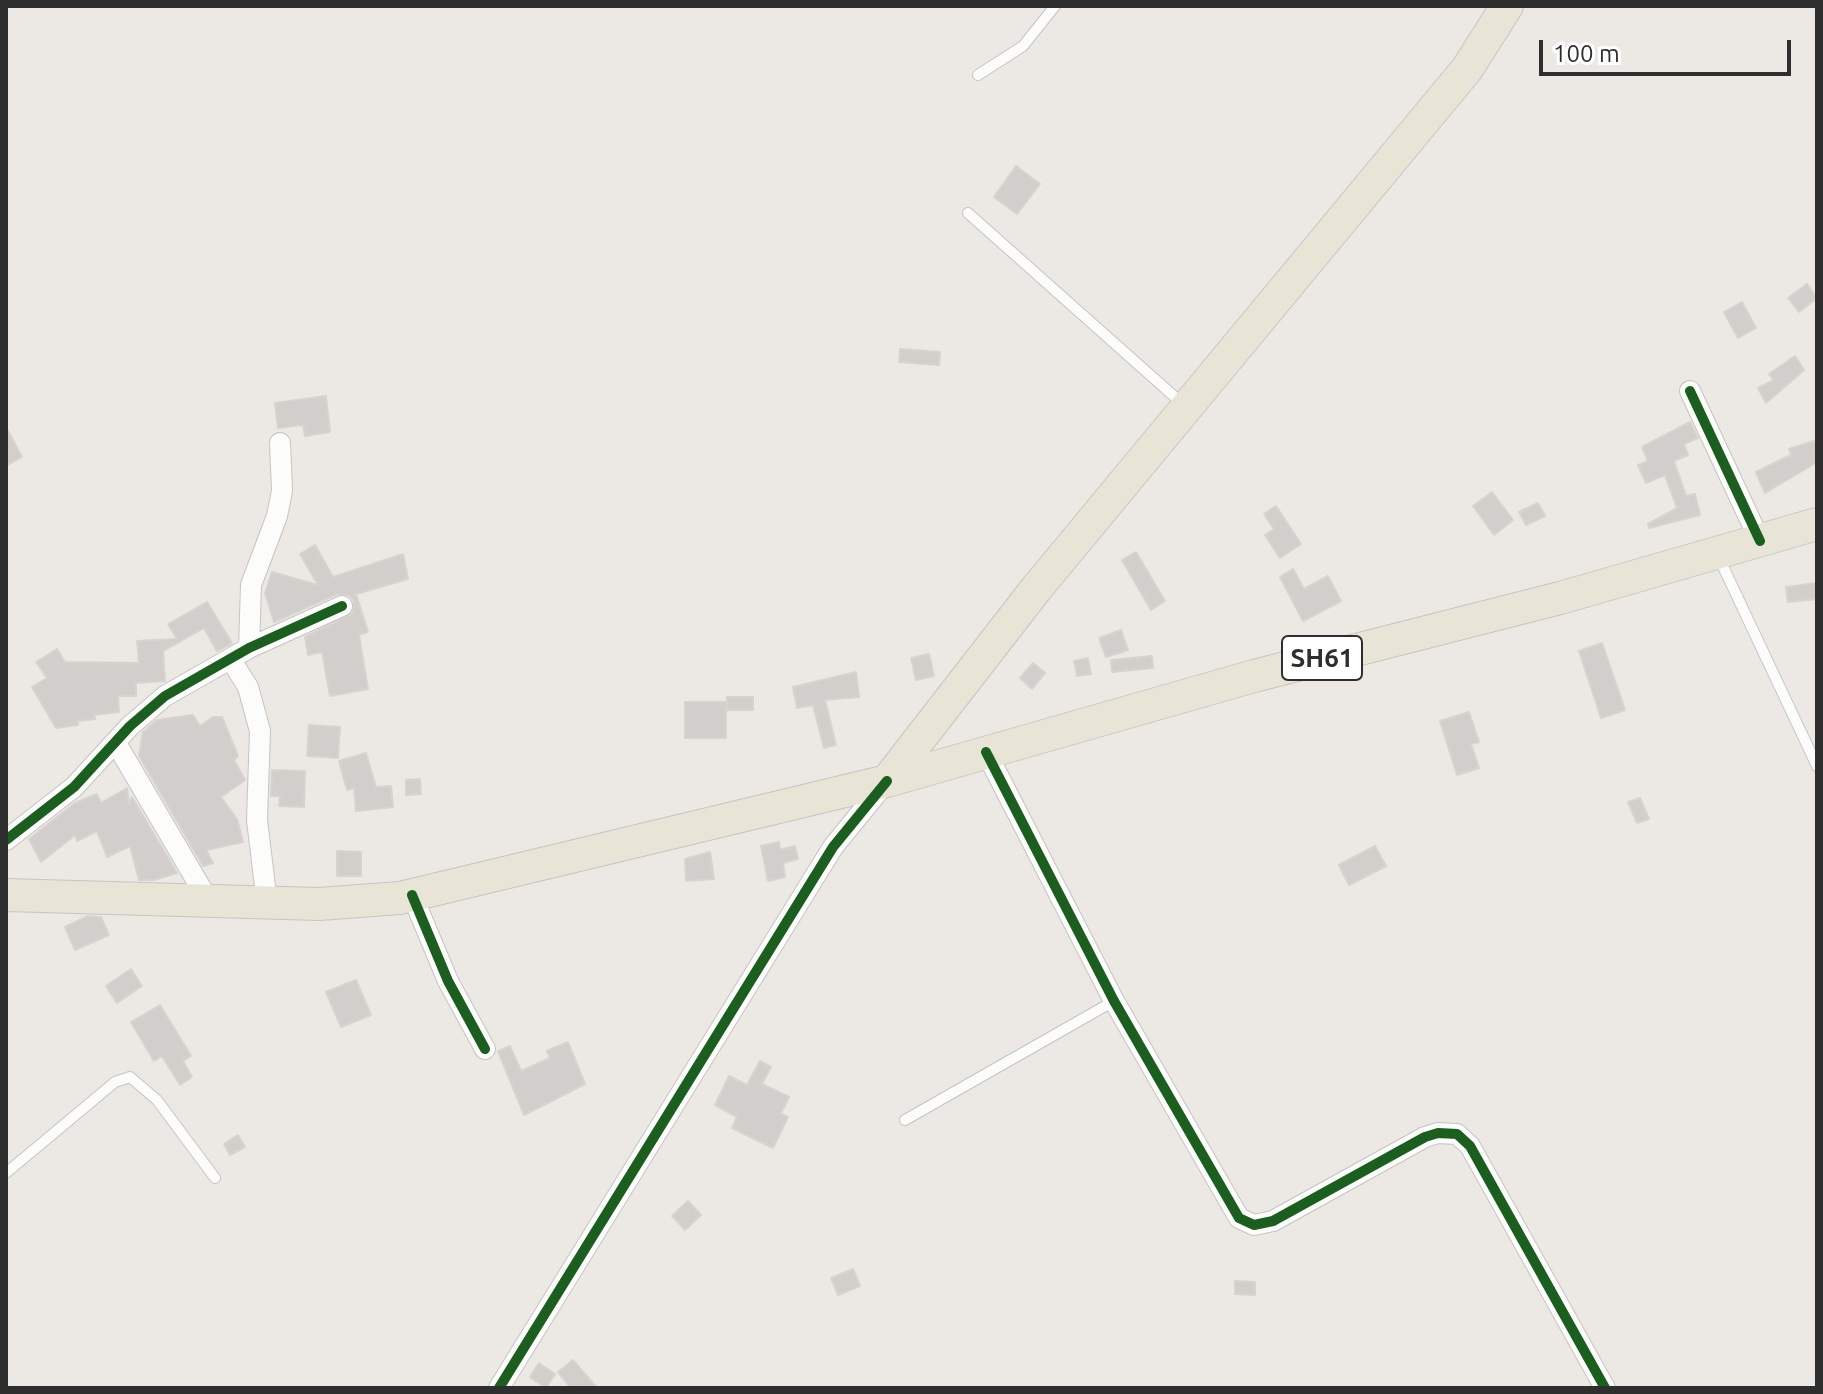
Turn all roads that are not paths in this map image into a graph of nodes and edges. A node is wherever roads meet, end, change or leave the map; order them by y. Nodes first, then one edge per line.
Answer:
1 (1055, 6) edge
2 (1507, 6) edge
3 (978, 75) dead end
4 (968, 213) dead end
5 (1690, 391) dead end
6 (1186, 407) junction
7 (280, 443) dead end
8 (1817, 524) edge
9 (1760, 541) junction
10 (1718, 555) junction
11 (342, 606) dead end
12 (240, 654) junction
13 (116, 743) junction
14 (986, 752) junction
15 (1817, 766) edge
16 (887, 781) junction
17 (6, 840) edge
18 (6, 895) edge
19 (412, 895) junction
20 (208, 900) junction
21 (267, 903) junction
22 (1114, 1001) junction
23 (485, 1049) dead end
24 (905, 1120) dead end
25 (6, 1173) edge
26 (215, 1178) dead end
27 (499, 1388) edge
28 (1605, 1388) edge

1 - 3 lane
2 - 6 main road
4 - 6 lane
5 - 9 street
6 - 16 main road
7 - 12 street
8 - 9 main road, SH61
9 - 10 main road, SH61
10 - 14 main road, SH61
10 - 15 lane
11 - 12 street
12 - 13 street
12 - 21 street
13 - 17 street
13 - 20 street
14 - 16 main road, SH61
14 - 22 street
16 - 19 main road, SH61
16 - 27 street
18 - 20 main road, SH61
19 - 21 main road, SH61
19 - 23 street
20 - 21 main road, SH61
22 - 24 lane
22 - 28 street
25 - 26 lane

